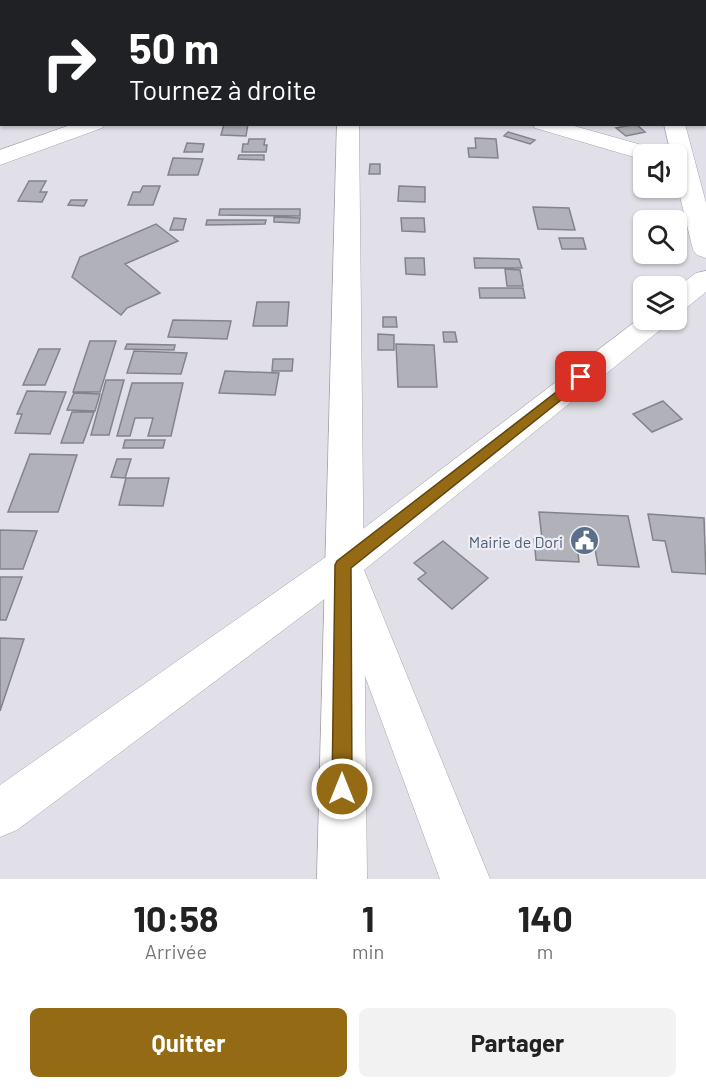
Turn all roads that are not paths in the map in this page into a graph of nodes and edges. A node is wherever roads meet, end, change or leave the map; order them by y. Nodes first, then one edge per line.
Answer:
1 (90, 126) edge
2 (348, 126) edge
3 (549, 126) edge
4 (674, 126) edge
5 (677, 144) edge
6 (633, 150) edge
7 (2, 160) edge
8 (687, 179) edge
9 (701, 208) edge
10 (706, 250) edge
11 (706, 279) edge
12 (687, 294) edge
13 (642, 330) edge
14 (343, 565) junction
15 (0, 813) edge
16 (342, 879) edge
17 (465, 879) edge

1 - 7 main road
2 - 14 main road
3 - 6 main road
4 - 5 main road
8 - 9 main road
9 - 10 main road
11 - 12 main road
13 - 14 main road
14 - 15 main road
14 - 16 main road
14 - 17 main road

